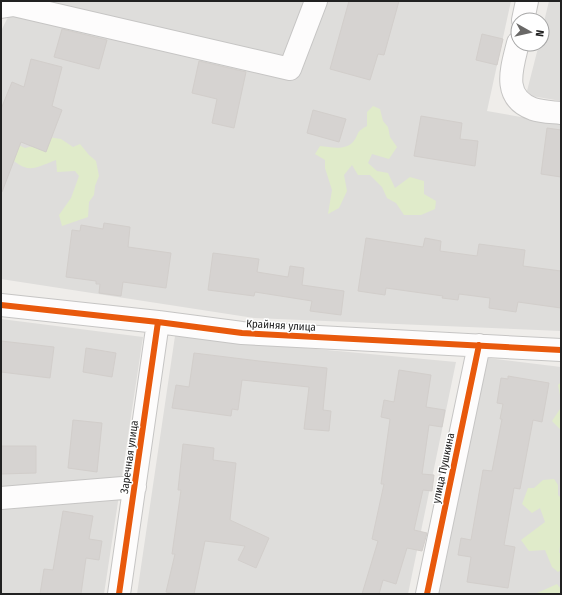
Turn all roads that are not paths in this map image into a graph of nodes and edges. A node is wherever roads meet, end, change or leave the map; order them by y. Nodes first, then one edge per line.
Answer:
1 (316, 1) edge
2 (527, 1) edge
3 (1, 6) edge
4 (525, 12) edge
5 (516, 52) edge
6 (561, 113) edge
7 (1, 305) edge
8 (158, 322) junction
9 (479, 345) junction
10 (561, 350) edge
11 (135, 487) junction
12 (1, 498) edge
13 (119, 594) edge
14 (427, 594) edge

1 - 3 street
2 - 4 street
5 - 6 street
7 - 8 street, Крайняя улица
8 - 9 street, Крайняя улица
8 - 11 street, Заречная улица
9 - 10 street, Крайняя улица
9 - 14 street, улица Пушкина
11 - 12 street
11 - 13 street, Заречная улица

